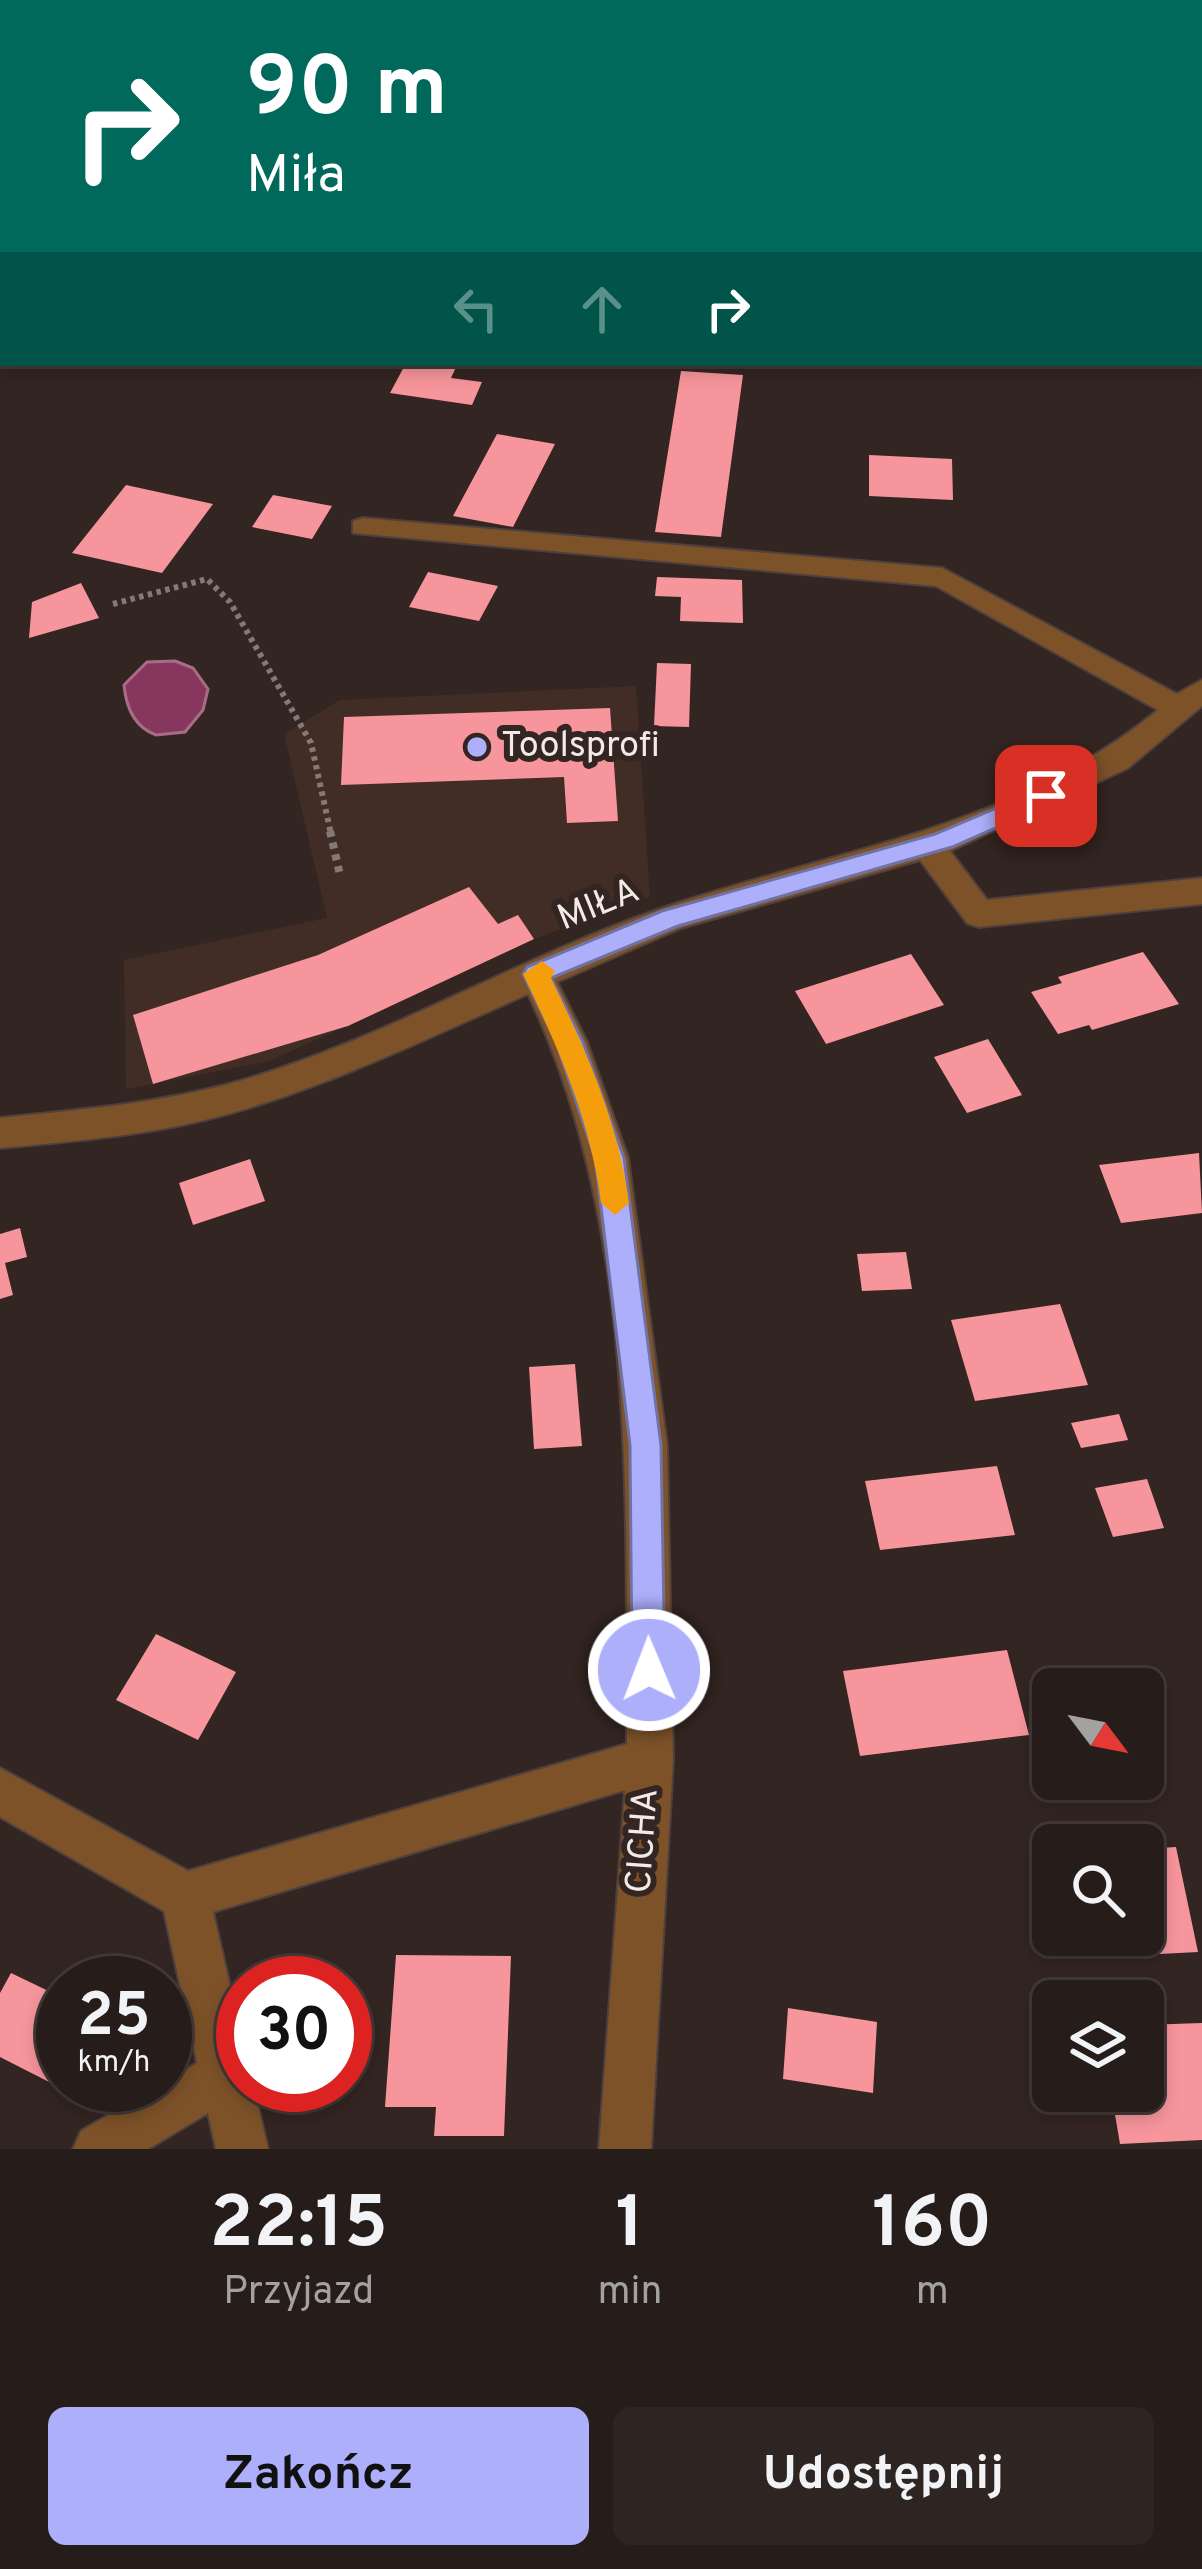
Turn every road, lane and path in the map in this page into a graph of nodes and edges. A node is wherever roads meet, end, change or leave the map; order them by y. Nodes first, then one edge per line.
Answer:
1 (363, 527) dead end
2 (113, 604) dead end
3 (1190, 698) edge
4 (927, 845) junction
5 (340, 875) dead end
6 (1202, 891) edge
7 (536, 974) junction
8 (0, 1133) edge
9 (650, 1760) junction
10 (0, 1791) edge
11 (184, 1896) junction
12 (216, 2036) edge
13 (216, 2080) edge
14 (234, 2112) edge
15 (99, 2149) edge
16 (242, 2149) edge
17 (625, 2149) edge

1 - 3 street
2 - 5 path
3 - 4 street, MIŁA
4 - 6 street
4 - 7 street, MIŁA
7 - 8 street, MIŁA
7 - 9 street, CICHA
9 - 11 street
9 - 17 street, CICHA
10 - 11 street
11 - 12 street
13 - 15 street
14 - 16 street

